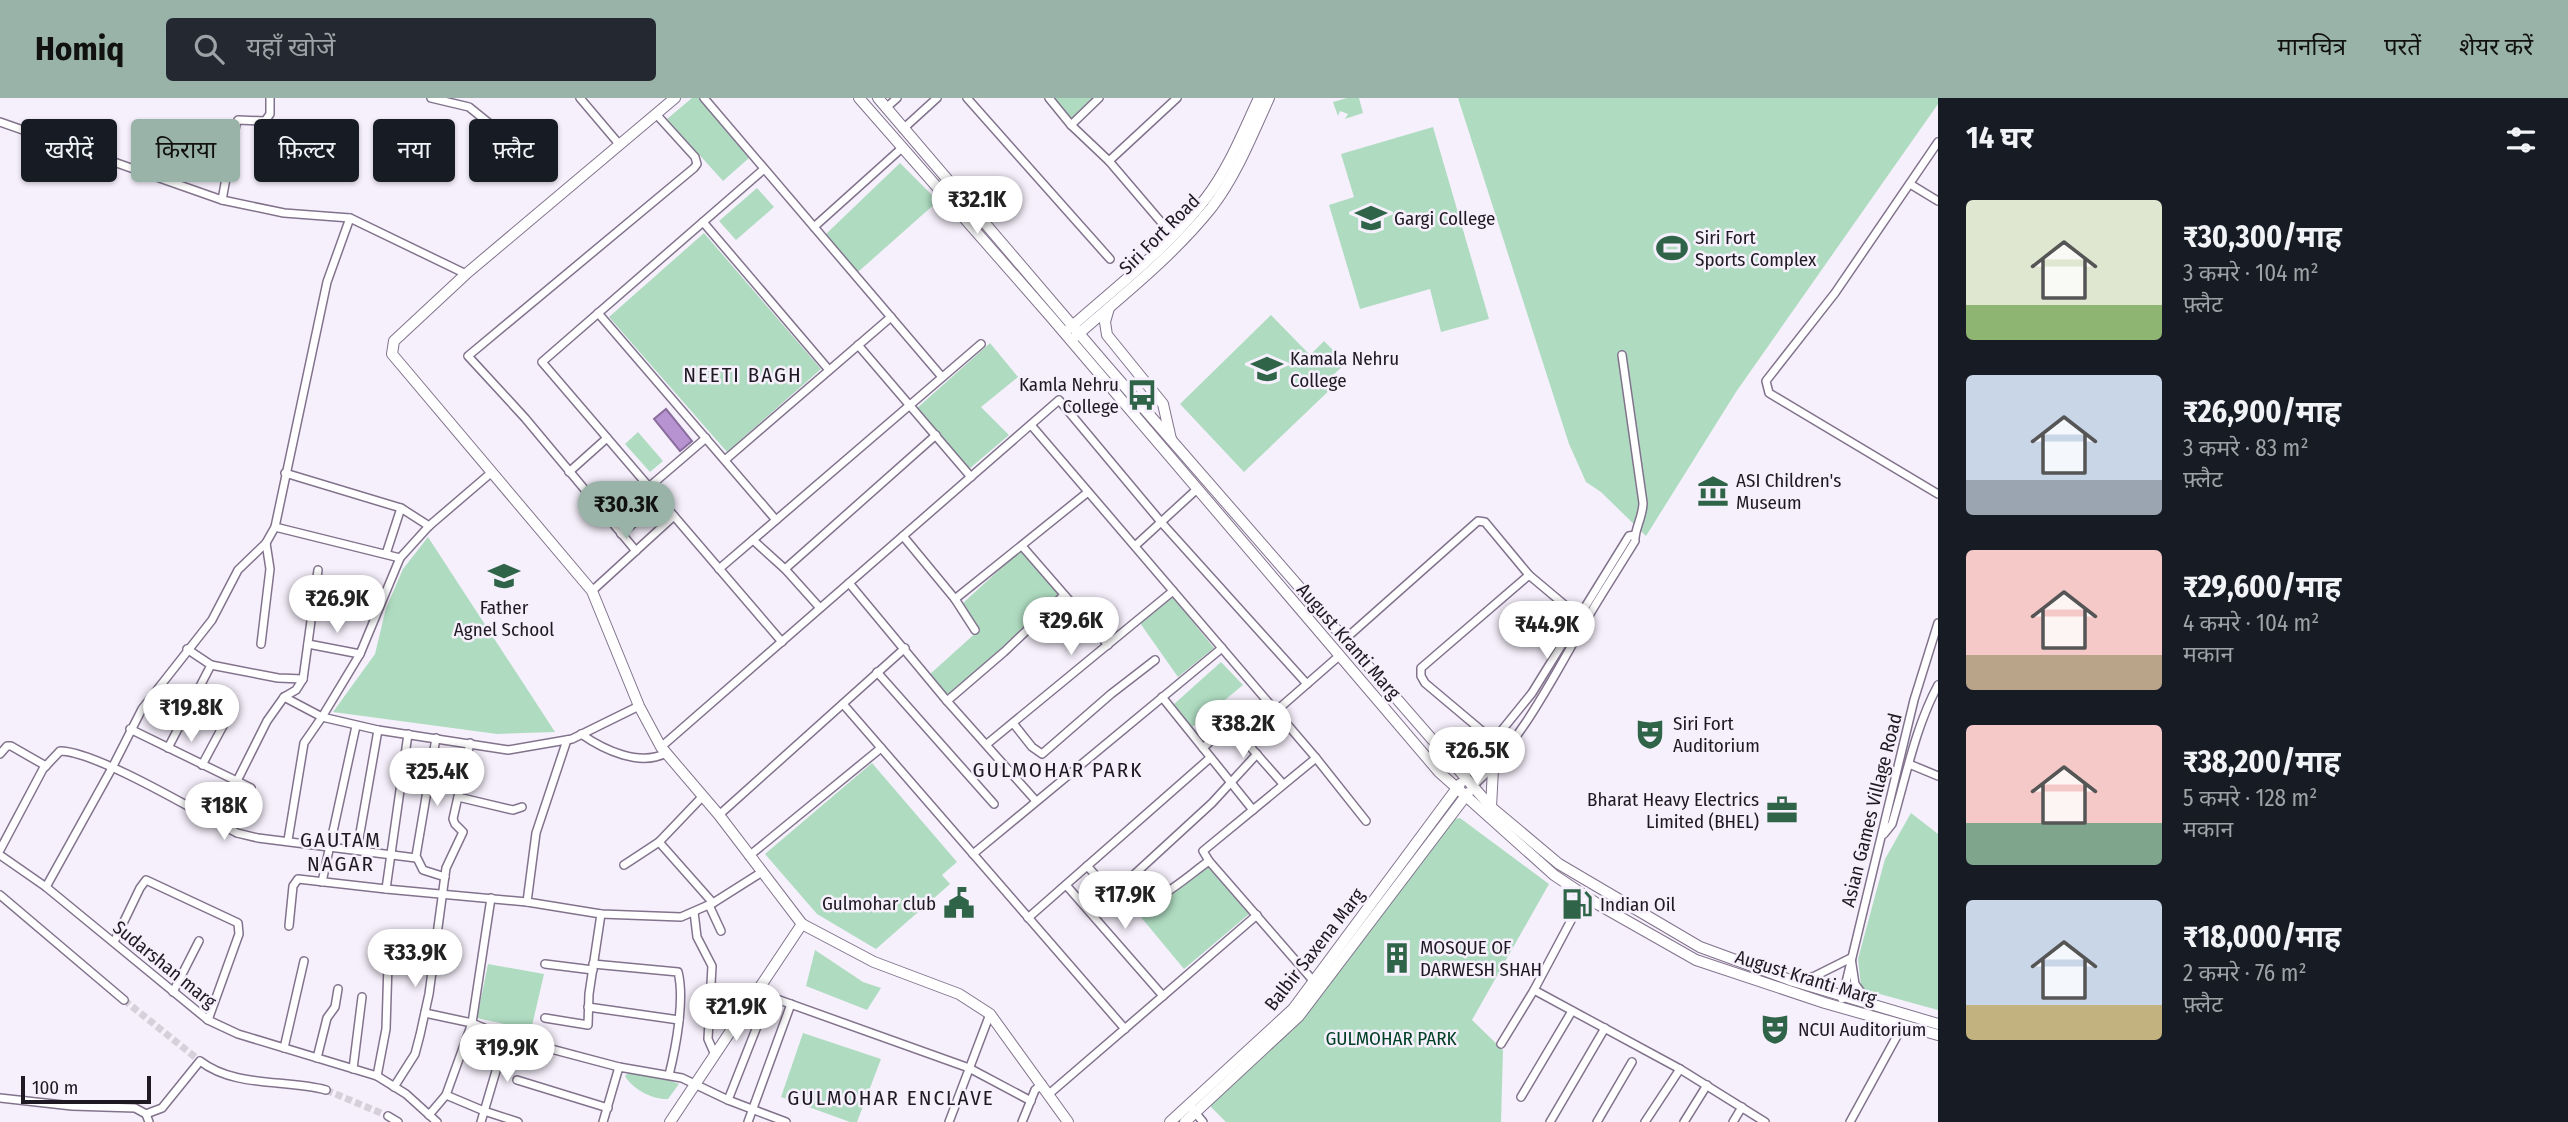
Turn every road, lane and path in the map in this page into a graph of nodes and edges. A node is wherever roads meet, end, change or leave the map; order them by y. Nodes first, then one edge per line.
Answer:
1 (270, 98) edge
2 (431, 98) edge
3 (580, 98) edge
4 (675, 98) edge
5 (704, 98) edge
6 (859, 98) edge
7 (878, 98) edge
8 (897, 98) edge
9 (937, 98) edge
10 (967, 98) edge
11 (1049, 98) edge
12 (1099, 98) edge
13 (1177, 98) edge
14 (1259, 98) edge
15 (1269, 98) edge
16 (886, 108) junction
17 (656, 114) junction
18 (484, 119) edge
19 (0, 122) edge
20 (1071, 125) junction
21 (903, 129) junction
22 (1938, 142) edge
23 (619, 144) junction
24 (903, 147) junction
25 (1109, 161) junction
26 (764, 169) junction
27 (1910, 184) junction
28 (222, 200) junction
29 (1938, 201) edge
30 (350, 218) junction
31 (703, 222) junction
32 (814, 227) junction
33 (1173, 236) junction
34 (1110, 259) dead end
35 (466, 274) junction
36 (1109, 307) junction
37 (598, 313) junction
38 (891, 317) junction
39 (1076, 329) junction
40 (1067, 337) junction
41 (981, 344) dead end
42 (858, 345) junction
43 (1622, 355) dead end
44 (829, 370) junction
45 (942, 376) junction
46 (909, 405) junction
47 (1031, 425) junction
48 (936, 435) junction
49 (607, 438) junction
50 (706, 438) junction
51 (1172, 441) junction
52 (725, 460) junction
53 (492, 472) junction
54 (569, 472) junction
55 (285, 473) junction
56 (971, 477) junction
57 (649, 487) junction
58 (1196, 490) junction
59 (1088, 492) junction
60 (1938, 494) edge
61 (660, 500) junction
62 (401, 508) junction
63 (674, 516) junction
64 (776, 520) junction
65 (1161, 522) junction
66 (429, 526) junction
67 (275, 527) junction
68 (621, 534) junction
69 (1635, 535) junction
70 (903, 536) junction
71 (753, 540) junction
72 (266, 543) junction
73 (1021, 546) junction
74 (1135, 546) junction
75 (636, 551) junction
76 (386, 554) junction
77 (400, 558) junction
78 (719, 569) junction
79 (785, 569) junction
80 (318, 570) dead end
81 (1529, 575) junction
82 (849, 583) junction
83 (592, 591) junction
84 (1173, 591) junction
85 (1064, 595) junction
86 (955, 599) junction
87 (820, 608) junction
88 (1578, 617) junction
89 (1585, 622) junction
90 (1938, 623) edge
91 (975, 630) dead end
92 (1344, 640) junction
93 (782, 642) junction
94 (261, 644) dead end
95 (308, 644) junction
96 (1108, 645) junction
97 (905, 648) junction
98 (1222, 648) junction
99 (187, 649) junction
100 (360, 654) junction
101 (1339, 656) junction
102 (1155, 660) dead end
103 (211, 665) junction
104 (877, 673) junction
105 (303, 680) junction
106 (1307, 684) junction
107 (1938, 684) edge
108 (1162, 697) junction
109 (284, 698) junction
110 (947, 701) junction
111 (843, 704) junction
112 (639, 706) junction
113 (231, 710) dead end
114 (1276, 711) junction
115 (322, 717) junction
116 (1013, 723) junction
117 (356, 726) junction
118 (131, 729) junction
119 (378, 730) junction
120 (408, 734) junction
121 (581, 734) junction
122 (436, 738) junction
123 (567, 740) junction
124 (1494, 741) junction
125 (470, 743) junction
126 (987, 744) junction
127 (168, 748) junction
128 (881, 748) junction
129 (1203, 748) junction
130 (664, 750) junction
131 (1443, 752) junction
132 (1485, 752) junction
133 (0, 754) edge
134 (1257, 754) junction
135 (1210, 758) junction
136 (1316, 758) junction
137 (1909, 764) junction
138 (202, 765) junction
139 (46, 766) junction
140 (112, 768) junction
141 (1493, 769) junction
142 (1938, 776) edge
143 (1464, 778) junction
144 (237, 781) junction
145 (1230, 782) junction
146 (1283, 784) junction
147 (251, 788) dead end
148 (1472, 788) junction
149 (1457, 789) junction
150 (703, 796) junction
151 (1465, 796) junction
152 (458, 797) junction
153 (1036, 801) junction
154 (994, 804) dead end
155 (522, 807) dead end
156 (1491, 807) junction
157 (1253, 810) junction
158 (719, 815) junction
159 (1366, 821) dead end
160 (1881, 836) junction
161 (288, 840) junction
162 (659, 842) junction
163 (330, 846) junction
164 (357, 850) junction
165 (0, 853) edge
166 (973, 854) junction
167 (391, 855) junction
168 (749, 856) junction
169 (416, 858) junction
170 (1209, 861) junction
171 (624, 865) dead end
172 (1087, 866) junction
173 (762, 872) junction
174 (445, 877) junction
175 (323, 882) junction
176 (1066, 885) junction
177 (46, 887) junction
178 (386, 889) junction
179 (1114, 893) junction
180 (442, 894) junction
181 (0, 895) edge
182 (1584, 896) junction
183 (491, 898) junction
184 (527, 902) junction
185 (711, 904) junction
186 (694, 912) junction
187 (601, 914) junction
188 (1257, 915) junction
189 (1028, 918) junction
190 (802, 924) junction
191 (289, 926) dead end
192 (721, 931) dead end
193 (199, 941) dead end
194 (114, 942) junction
195 (1851, 958) junction
196 (304, 961) dead end
197 (388, 963) dead end
198 (545, 964) dead end
199 (593, 967) junction
200 (1793, 981) junction
201 (1317, 985) junction
202 (338, 989) dead end
203 (1534, 990) junction
204 (173, 992) junction
205 (757, 992) junction
206 (362, 996) dead end
207 (769, 996) junction
208 (1163, 996) junction
209 (124, 1000) tunnel mouth
210 (1841, 1002) junction
211 (791, 1004) junction
212 (1869, 1004) junction
213 (589, 1007) junction
214 (1572, 1011) junction
215 (425, 1013) junction
216 (990, 1014) junction
217 (545, 1018) dead end
218 (208, 1020) junction
219 (679, 1020) junction
220 (471, 1023) junction
221 (1938, 1024) edge
222 (1903, 1025) junction
223 (1125, 1028) junction
224 (1605, 1028) junction
225 (1938, 1035) edge
226 (506, 1037) junction
227 (1501, 1044) dead end
228 (284, 1048) junction
229 (715, 1055) junction
230 (317, 1058) junction
231 (1632, 1062) dead end
232 (619, 1067) junction
233 (969, 1068) junction
234 (353, 1069) junction
235 (1681, 1069) junction
236 (669, 1075) junction
237 (377, 1076) junction
238 (517, 1080) dead end
239 (696, 1084) junction
240 (1042, 1084) junction
241 (1707, 1085) junction
242 (394, 1087) junction
243 (326, 1090) tunnel mouth
244 (1049, 1094) junction
245 (446, 1095) junction
246 (1521, 1097) dead end
247 (0, 1098) edge
248 (728, 1100) junction
249 (1031, 1101) junction
250 (1742, 1107) junction
251 (608, 1108) junction
252 (753, 1109) junction
253 (1192, 1109) junction
254 (484, 1111) junction
255 (429, 1115) junction
256 (388, 1116) dead end
257 (148, 1118) edge
258 (398, 1122) edge
259 (437, 1122) edge
260 (481, 1122) edge
261 (518, 1122) edge
262 (603, 1122) edge
263 (670, 1122) edge
264 (748, 1122) edge
265 (786, 1122) edge
266 (949, 1122) edge
267 (1022, 1122) edge
268 (1068, 1122) edge
269 (1170, 1122) edge
270 (1185, 1122) edge
271 (1203, 1122) edge
272 (1550, 1122) edge
273 (1597, 1122) edge
274 (1645, 1122) edge
275 (1684, 1122) edge
276 (1732, 1122) edge
277 (1765, 1122) edge
278 (1850, 1122) edge

1 - 28 street
2 - 18 street
3 - 23 street
4 - 17 street
5 - 26 street
6 - 24 street, August Kranti Marg
7 - 16 street, August Kranti Marg
8 - 16 street
9 - 21 street
10 - 34 street
11 - 20 street
12 - 20 street
13 - 25 street
14 - 33 street, Siri Fort Road
15 - 36 street, Siri Fort Road
16 - 21 street, August Kranti Marg
17 - 23 street
17 - 54 street
19 - 28 street
20 - 25 street
21 - 39 street, August Kranti Marg
22 - 27 street
23 - 35 street
24 - 32 street
24 - 40 street, August Kranti Marg
25 - 33 street
26 - 31 street
26 - 32 street
27 - 29 street
27 - 60 street
28 - 30 street
30 - 35 street
30 - 55 street
31 - 37 street
31 - 44 street
32 - 38 street
33 - 39 street, Siri Fort Road
35 - 53 street
36 - 39 street, Siri Fort Road
36 - 51 street
37 - 49 street
37 - 50 street
38 - 42 street
38 - 45 street
39 - 40 street, Siri Fort Road
39 - 51 street, August Kranti Marg
40 - 58 street, August Kranti Marg
41 - 45 street
42 - 44 street
42 - 46 street
43 - 69 street
44 - 52 street
45 - 46 street
46 - 48 street
46 - 64 street
47 - 56 street
47 - 59 street
47 - 65 street
48 - 56 street
48 - 79 street
49 - 54 street
49 - 57 street
50 - 52 street
50 - 57 street
51 - 92 street, August Kranti Marg
52 - 64 street
53 - 66 street
53 - 83 street
54 - 68 street
55 - 62 street
55 - 67 street
56 - 70 street
57 - 61 street
58 - 65 street
58 - 101 street, August Kranti Marg
59 - 73 street
59 - 74 street
61 - 63 street
61 - 68 street
62 - 66 street
62 - 76 street
63 - 75 street
63 - 78 street
64 - 71 street
65 - 74 street
65 - 106 street
66 - 77 street
67 - 72 street
67 - 76 street
68 - 75 street
69 - 88 street
69 - 89 street
70 - 82 street
70 - 86 street
71 - 78 street
71 - 79 street
72 - 94 street
72 - 99 street
73 - 85 street
73 - 86 street
74 - 84 street
75 - 83 street
76 - 77 street
77 - 100 street
78 - 93 street
79 - 87 street
80 - 95 street
81 - 88 street
81 - 92 street
81 - 124 street
82 - 87 street
82 - 97 street
83 - 112 street
84 - 96 street
84 - 98 street
85 - 96 street
85 - 110 street
86 - 91 street
87 - 93 street
88 - 89 street
88 - 124 street
89 - 141 street
90 - 160 street, Asian Games Village Road
92 - 131 street, August Kranti Marg
93 - 130 street
95 - 100 street
95 - 105 street
96 - 116 street
97 - 104 street
97 - 110 street
98 - 108 street
98 - 114 street
99 - 103 street
99 - 118 street
100 - 115 street
101 - 106 street
101 - 149 street, August Kranti Marg
102 - 116 street
103 - 105 street
103 - 127 street
104 - 111 street
104 - 154 street
105 - 109 street
106 - 114 street
107 - 137 street
108 - 129 street
108 - 153 street
109 - 115 street
109 - 144 street
110 - 126 street
111 - 128 street
111 - 158 street
112 - 121 street
112 - 130 street
113 - 138 street
114 - 136 street
115 - 117 street
115 - 161 street
116 - 126 street
117 - 119 street
117 - 163 street
118 - 127 street
118 - 140 street
119 - 120 street
119 - 164 street
120 - 122 street
120 - 167 street
121 - 123 street
121 - 130 street
122 - 125 street
122 - 169 street
123 - 125 street
123 - 184 street
124 - 132 street
125 - 152 street
126 - 153 street
127 - 138 street
128 - 166 street
128 - 168 street
129 - 134 street
129 - 135 street
130 - 150 street
131 - 132 street
131 - 143 street, August Kranti Marg
132 - 143 street
133 - 139 street
134 - 145 street
134 - 146 street
135 - 145 street
135 - 172 street
136 - 146 street
136 - 159 street
137 - 142 street
137 - 160 street
138 - 144 street
139 - 140 street
139 - 165 street
140 - 161 street
140 - 177 street
141 - 148 street
141 - 156 street
143 - 148 street, August Kranti Marg
143 - 149 street, Balbir Saxena Marg
144 - 147 street
145 - 157 street
145 - 179 street
146 - 157 street
148 - 151 street, Balbir Saxena Marg
148 - 156 street, August Kranti Marg
149 - 151 street, August Kranti Marg
149 - 201 street, Balbir Saxena Marg
150 - 158 street
150 - 162 street
151 - 182 street, August Kranti Marg
151 - 201 street, Balbir Saxena Marg
152 - 155 street
152 - 174 street
153 - 166 street
156 - 200 street, August Kranti Marg
157 - 170 street
158 - 168 street
160 - 195 street, Asian Games Village Road
161 - 163 street
162 - 171 street
162 - 185 street
163 - 164 street
163 - 175 street
164 - 167 street
165 - 177 street, Sudarshan marg
166 - 189 street
167 - 169 street
167 - 178 street
168 - 173 street
169 - 174 street
170 - 179 street
170 - 188 street
172 - 176 street
172 - 179 street
173 - 185 street
173 - 190 street
174 - 180 street
175 - 178 street
175 - 191 street
176 - 189 street
176 - 208 street
177 - 194 street, Sudarshan marg
178 - 180 street
180 - 183 street
180 - 215 street
181 - 209 street
182 - 203 street
182 - 210 street, August Kranti Marg
183 - 184 street
183 - 220 street
184 - 187 street
185 - 186 street
185 - 192 street
186 - 187 street
186 - 229 street
187 - 199 street
188 - 201 street
188 - 208 street
189 - 223 street
190 - 205 street
190 - 216 street
193 - 204 street
194 - 204 street, Sudarshan marg
194 - 218 street
195 - 200 street
195 - 210 street, Asian Games Village Road
195 - 212 street
196 - 228 street
197 - 237 street
198 - 199 street
199 - 213 street
199 - 219 street
200 - 210 street, August Kranti Marg
201 - 253 street, Balbir Saxena Marg
202 - 230 street
203 - 214 street
203 - 227 street
204 - 218 street, Sudarshan marg
205 - 207 street
205 - 229 street
206 - 234 street
207 - 211 street
207 - 248 street
208 - 223 street
210 - 212 street, August Kranti Marg
210 - 222 street, August Kranti Marg
211 - 233 street
211 - 252 street
212 - 221 street, August Kranti Marg
213 - 217 street
213 - 219 street
214 - 224 street
214 - 246 street
215 - 220 street
215 - 242 street
216 - 233 street
216 - 240 street
218 - 228 street, Sudarshan marg
219 - 236 street
220 - 226 street
220 - 245 street
222 - 225 street, August Kranti Marg
222 - 278 street
223 - 244 street
224 - 235 street
224 - 272 street
226 - 232 street
226 - 254 street
228 - 230 street, Sudarshan marg
229 - 239 street
230 - 234 street, Sudarshan marg
231 - 273 street
232 - 236 street
232 - 251 street
233 - 249 street
233 - 266 street
234 - 237 street, Sudarshan marg
235 - 241 street
235 - 274 street
236 - 239 street
237 - 242 street, Sudarshan marg
238 - 251 street
239 - 248 street
239 - 263 street
240 - 244 street
240 - 249 street
241 - 250 street
241 - 275 street
242 - 255 street, Sudarshan marg
243 - 257 street
244 - 268 street
245 - 254 street
245 - 255 street
247 - 257 street
248 - 252 street
249 - 267 street
250 - 276 street
250 - 277 street
251 - 262 street
252 - 264 street
252 - 265 street
253 - 269 street, Balbir Saxena Marg
253 - 270 street, Balbir Saxena Marg
253 - 271 street
254 - 260 street
254 - 261 street
255 - 259 street, Sudarshan marg
256 - 258 street

